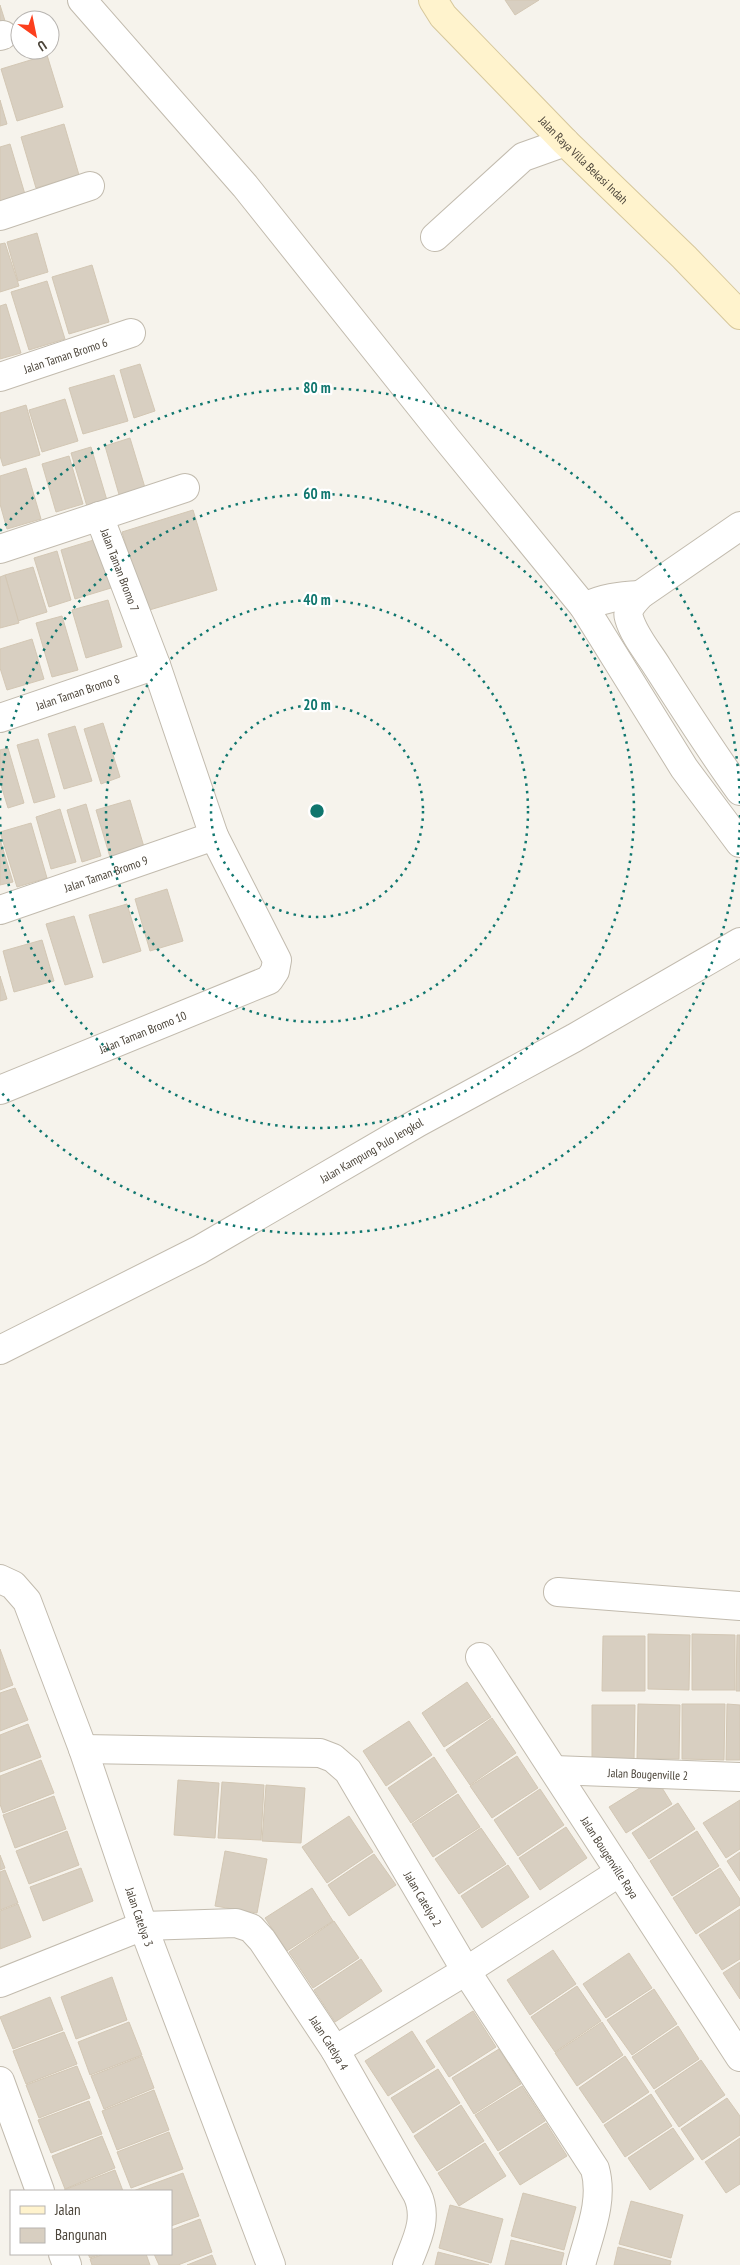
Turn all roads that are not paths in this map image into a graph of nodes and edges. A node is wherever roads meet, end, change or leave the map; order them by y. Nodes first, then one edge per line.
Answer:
1 (82, 0) edge
2 (433, 0) edge
3 (565, 142) junction
4 (90, 186) dead end
5 (0, 216) edge
6 (435, 236) dead end
7 (740, 315) edge
8 (131, 333) dead end
9 (0, 377) edge
10 (185, 488) dead end
11 (99, 516) junction
12 (740, 526) edge
13 (0, 549) edge
14 (640, 595) junction
15 (584, 606) junction
16 (156, 665) junction
17 (0, 718) edge
18 (740, 791) edge
19 (214, 836) junction
20 (740, 843) edge
21 (0, 910) edge
22 (740, 942) edge
23 (277, 965) joint
24 (0, 1090) edge
25 (0, 1350) edge
26 (0, 1578) edge
27 (558, 1592) dead end
28 (740, 1606) edge
29 (480, 1657) dead end
30 (83, 1749) junction
31 (554, 1770) junction
32 (740, 1777) edge
33 (620, 1872) junction
34 (143, 1926) junction
35 (466, 1971) junction
36 (0, 1983) edge
37 (335, 2050) junction
38 (740, 2057) edge
39 (0, 2081) edge
40 (40, 2190) edge
41 (272, 2265) edge
42 (407, 2265) edge
43 (582, 2265) edge

1 - 15 street
2 - 3 main road, Jalan Raya Villa Bekasi Indah
3 - 6 street
3 - 7 main road, Jalan Raya Villa Bekasi Indah
4 - 5 street
8 - 9 street, Jalan Taman Bromo 6
10 - 11 street
11 - 13 street, Jalan Taman Bromo 7
11 - 16 street, Jalan Taman Bromo 7
12 - 14 street
14 - 15 street
14 - 18 street
15 - 20 street
16 - 17 street, Jalan Taman Bromo 8
16 - 19 street, Jalan Taman Bromo 7
19 - 21 street, Jalan Taman Bromo 9
19 - 23 street, Jalan Taman Bromo 7
22 - 25 street, Jalan Kampung Pulo Jengkol
23 - 24 street, Jalan Taman Bromo 10
26 - 30 street, Jalan Catelya 3
27 - 28 street
29 - 31 street, Jalan Bougenville Raya
30 - 34 street, Jalan Catelya 3
30 - 35 street, Jalan Catelya 2
31 - 32 street, Jalan Bougenville 2
31 - 33 street, Jalan Bougenville Raya
33 - 35 street
33 - 38 street, Jalan Bougenville Raya
34 - 36 street, Jalan Catelya 4
34 - 37 street, Jalan Catelya 4
34 - 41 street, Jalan Catelya 3
35 - 37 street
35 - 43 street, Jalan Catelya 2
37 - 42 street, Jalan Catelya 4
39 - 40 street

